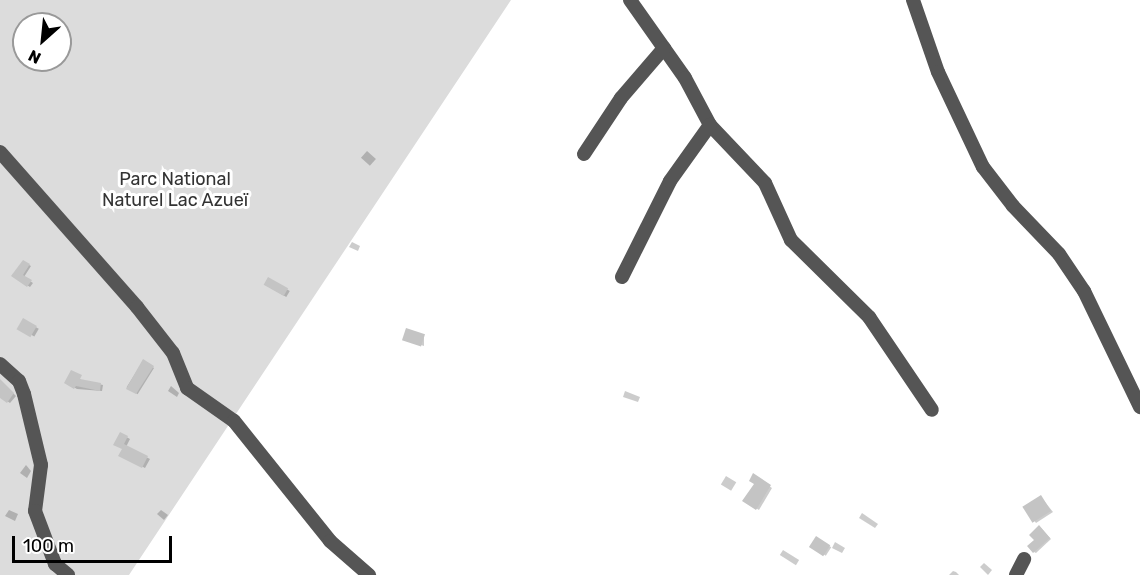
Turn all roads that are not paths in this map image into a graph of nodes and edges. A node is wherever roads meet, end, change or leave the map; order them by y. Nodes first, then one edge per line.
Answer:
1 (630, 0) edge
2 (913, 0) edge
3 (664, 48) junction
4 (710, 125) junction
5 (0, 152) edge
6 (584, 154) dead end
7 (622, 277) dead end
8 (0, 364) edge
9 (1140, 407) edge
10 (932, 410) dead end
11 (1024, 559) dead end
12 (68, 575) edge
13 (369, 575) edge
14 (1016, 575) edge

1 - 3 street
2 - 9 street
3 - 4 street
3 - 6 street
4 - 7 street
4 - 10 street
5 - 13 street
8 - 12 street
11 - 14 street

